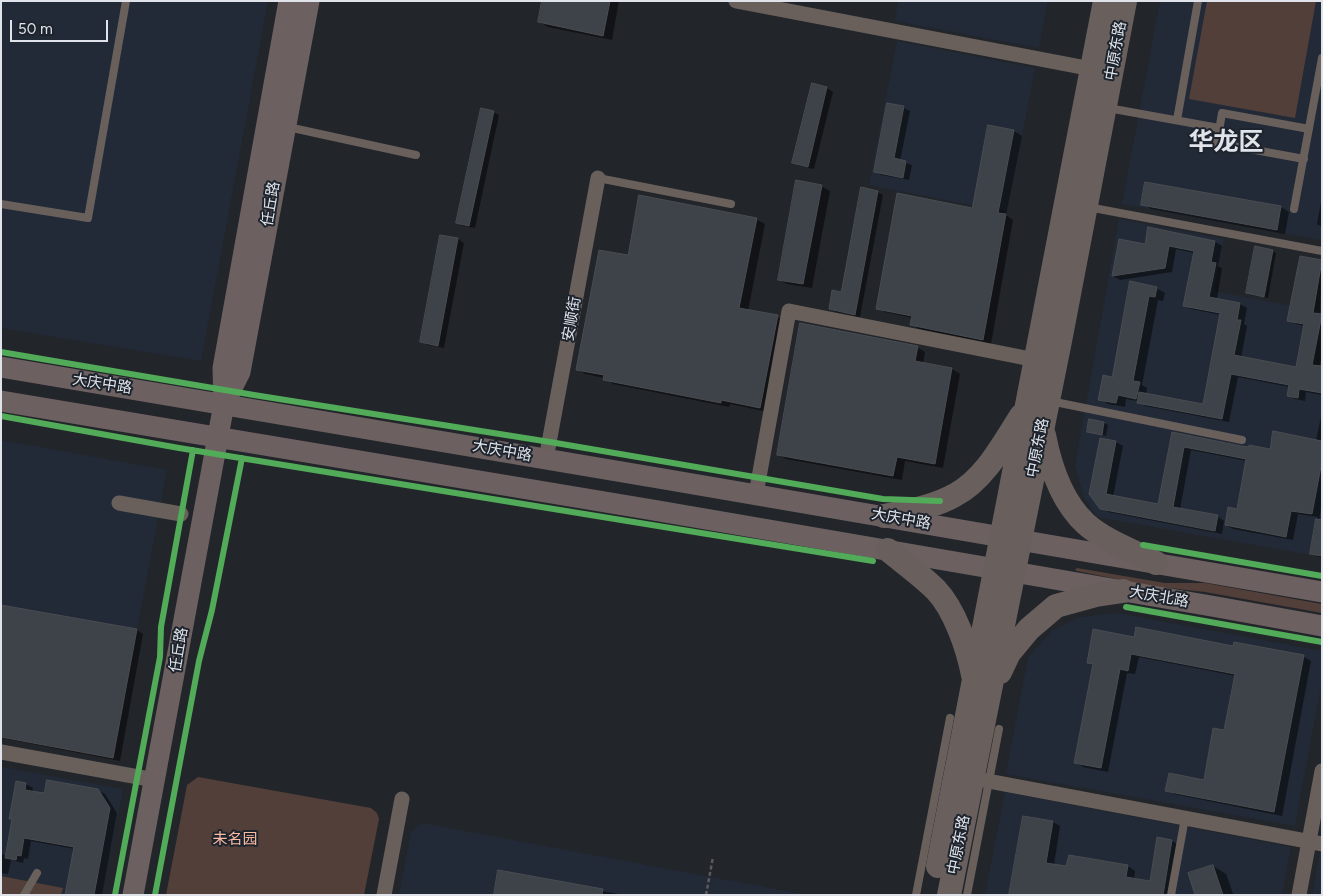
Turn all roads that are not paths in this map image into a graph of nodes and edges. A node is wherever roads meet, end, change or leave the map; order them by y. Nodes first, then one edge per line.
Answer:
1 (126, 1) edge
2 (290, 1) edge
3 (309, 1) edge
4 (736, 1) edge
5 (1104, 1) edge
6 (1125, 1) edge
7 (1198, 1) edge
8 (1322, 58) edge
9 (1092, 69) junction
10 (1105, 107) junction
11 (1177, 120) junction
12 (285, 126) junction
13 (1220, 128) junction
14 (1309, 129) junction
15 (416, 154) dead end
16 (1304, 159) junction
17 (598, 178) joint
18 (1, 204) edge
19 (731, 204) dead end
20 (1086, 207) junction
21 (1294, 210) dead end
22 (1322, 251) edge
23 (1036, 360) junction
24 (1, 367) edge
25 (1, 401) edge
26 (224, 404) junction
27 (1037, 405) junction
28 (1042, 428) junction
29 (218, 438) junction
30 (1242, 440) dead end
31 (546, 459) junction
32 (756, 494) junction
33 (119, 503) dead end
34 (182, 514) dead end
35 (884, 516) junction
36 (1011, 538) junction
37 (888, 550) junction
38 (1156, 563) junction
39 (1004, 570) junction
40 (1123, 591) junction
41 (1322, 592) edge
42 (1322, 626) edge
43 (974, 679) junction
44 (988, 702) junction
45 (950, 718) dead end
46 (999, 729) dead end
47 (1, 752) edge
48 (1322, 771) edge
49 (155, 780) junction
50 (981, 780) junction
51 (402, 799) dead end
52 (1185, 818) junction
53 (1315, 842) edge
54 (37, 873) dead end
55 (24, 895) edge
56 (134, 895) edge
57 (384, 895) edge
58 (916, 895) edge
59 (932, 895) edge
60 (949, 895) edge
61 (967, 895) edge
62 (1171, 895) edge
63 (1298, 895) edge

1 - 18 lane
2 - 26 main road, 任丘路
3 - 12 main road, 任丘路
4 - 9 street
5 - 9 main road, 中原东路
6 - 10 main road, 中原东路
7 - 11 lane
8 - 14 lane
9 - 23 main road, 中原东路
10 - 11 lane
10 - 20 main road, 中原东路
11 - 13 lane
12 - 15 lane
12 - 26 main road, 任丘路
13 - 14 lane
13 - 16 lane
14 - 16 lane
16 - 21 lane
17 - 19 lane
17 - 31 street, 安顺街
20 - 22 lane
20 - 27 main road, 中原东路
23 - 27 main road, 中原东路
23 - 32 street
24 - 26 main road, 大庆中路
25 - 29 main road
26 - 29 main road, 任丘路
26 - 31 main road, 大庆中路
27 - 28 main road, 中原东路
27 - 30 lane
27 - 35 main road
27 - 36 main road, 中原东路
28 - 36 main road, 中原东路
28 - 38 main road
29 - 37 main road
29 - 49 main road, 任丘路
31 - 32 main road, 大庆中路
32 - 35 main road, 大庆中路
33 - 34 street
35 - 36 main road, 大庆中路
36 - 38 main road
36 - 39 main road, 中原东路
37 - 39 main road
37 - 43 main road
38 - 41 main road
39 - 40 main road, 大庆北路
39 - 43 main road, 中原东路
39 - 44 main road, 中原东路
40 - 42 main road, 大庆北路
40 - 44 main road
43 - 59 main road, 中原东路
44 - 50 main road, 中原东路
45 - 58 lane
46 - 50 lane
47 - 49 street
48 - 53 street
49 - 56 main road, 任丘路
50 - 52 street
50 - 60 main road, 中原东路
50 - 61 lane
51 - 57 street
52 - 53 street
52 - 62 lane
53 - 63 street
54 - 55 lane

